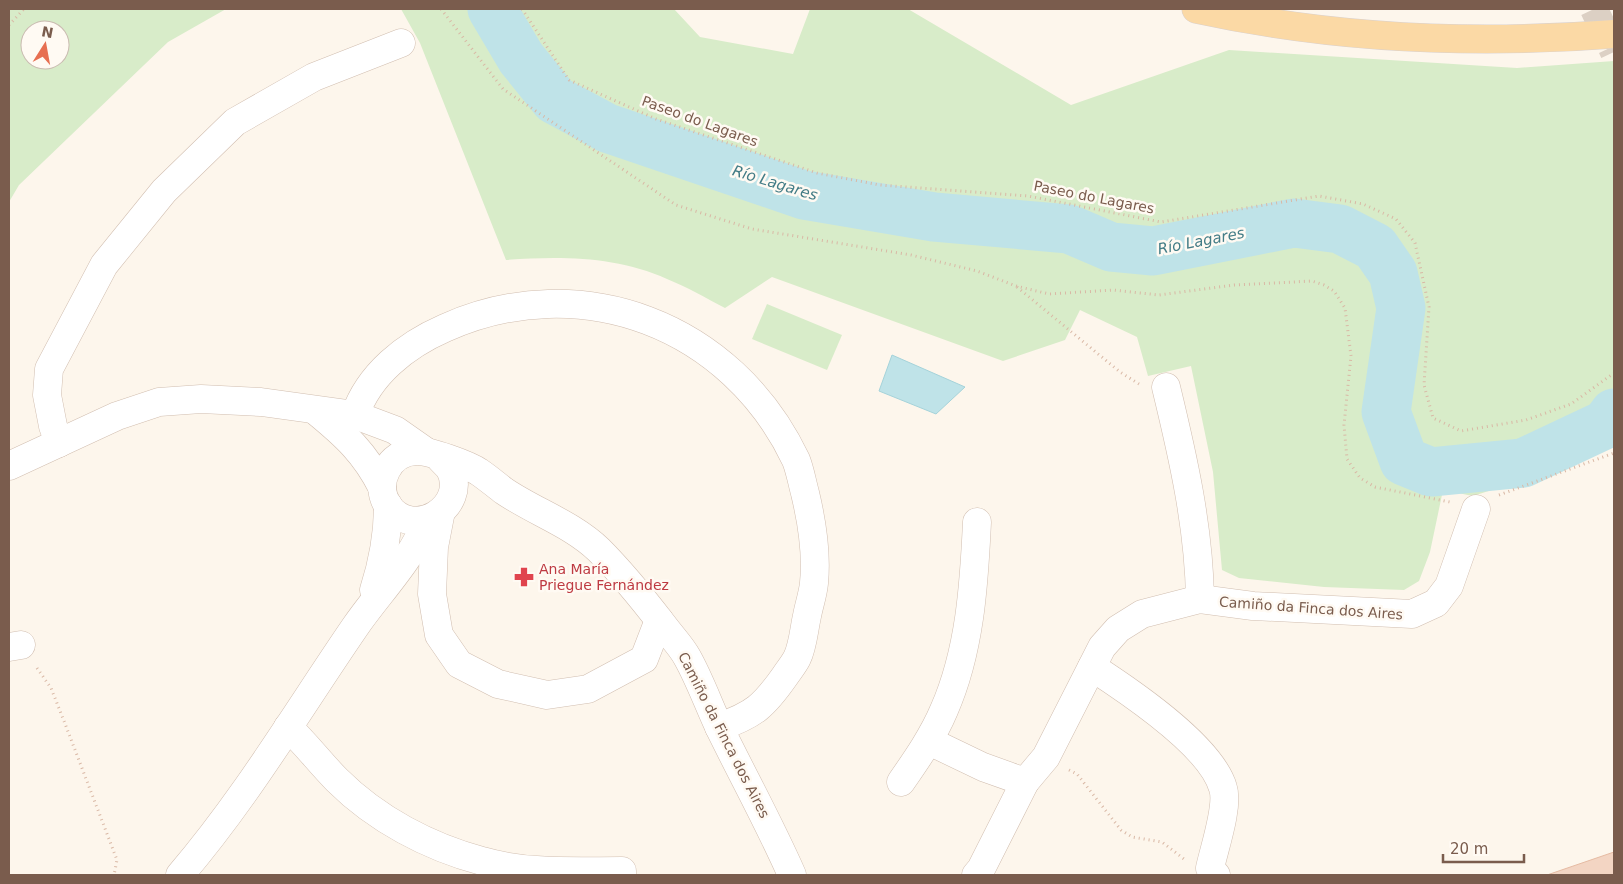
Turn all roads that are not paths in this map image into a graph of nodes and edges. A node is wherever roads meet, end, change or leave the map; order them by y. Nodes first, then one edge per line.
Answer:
1 (1196, 9) edge
2 (1614, 34) edge
3 (401, 43) dead end
4 (1166, 387) road end
5 (317, 412) junction
6 (354, 415) junction
7 (59, 443) junction
8 (432, 454) junction
9 (9, 466) edge
10 (505, 492) junction
11 (385, 496) junction
12 (1476, 509) road end
13 (439, 511) junction
14 (977, 522) dead end
15 (1200, 600) junction
16 (369, 606) junction
17 (659, 620) junction
18 (1092, 668) junction
19 (288, 727) junction
20 (719, 727) junction
21 (929, 740) junction
22 (901, 782) dead end
23 (1025, 782) junction
24 (1213, 871) edge
25 (622, 873) edge
26 (180, 875) edge
27 (792, 875) edge
28 (976, 875) edge

1 - 2 main road
3 - 7 street
4 - 15 street, Camiño da Finca dos Aires
5 - 6 street, Camiño da Finca dos Aires
5 - 7 street, Camiño da Finca dos Aires
5 - 11 street
6 - 8 street, Camiño da Finca dos Aires
6 - 20 street
7 - 9 street, Camiño da Finca dos Aires
8 - 10 street, Camiño da Finca dos Aires
8 - 11 street
8 - 13 street
10 - 13 street, Camiño da Finca dos Aires
10 - 17 street, Camiño da Finca dos Aires
11 - 13 street
11 - 16 street
12 - 15 street, Camiño da Finca dos Aires
13 - 16 street
13 - 17 street
14 - 21 street
15 - 18 street, Camiño da Finca dos Aires
16 - 19 street
17 - 20 street, Camiño da Finca dos Aires
18 - 23 street, Camiño da Finca dos Aires
18 - 24 street
19 - 25 street
19 - 26 street
20 - 27 street, Camiño da Finca dos Aires
21 - 22 street
21 - 23 street
23 - 28 street, Camiño da Finca dos Aires

